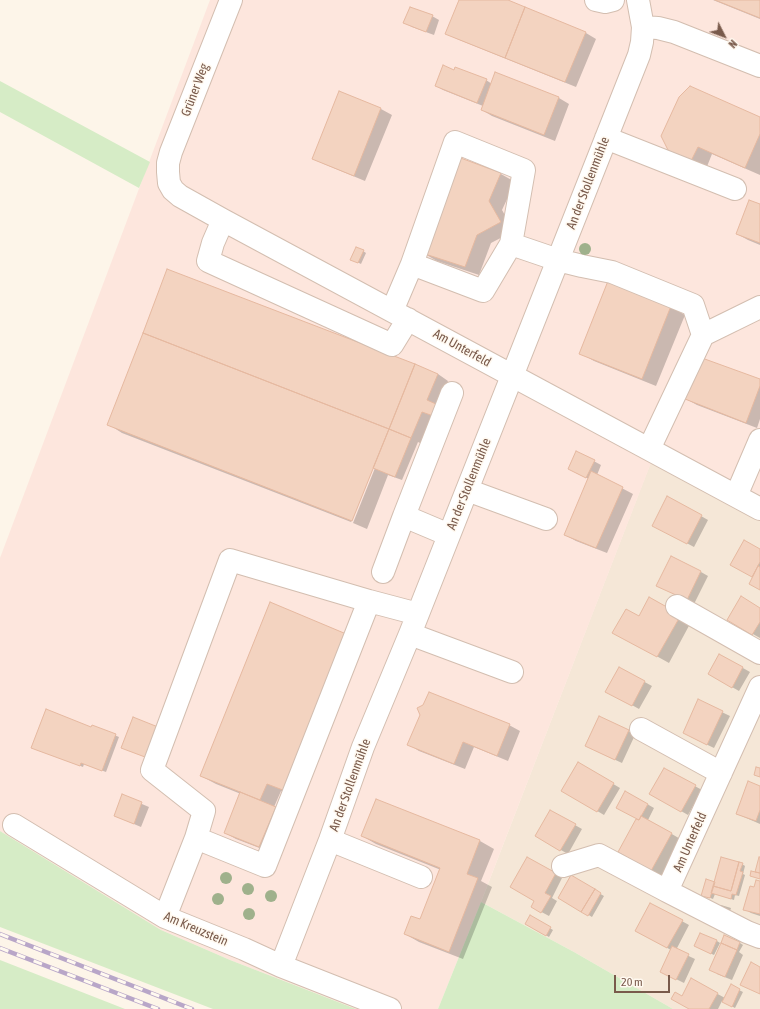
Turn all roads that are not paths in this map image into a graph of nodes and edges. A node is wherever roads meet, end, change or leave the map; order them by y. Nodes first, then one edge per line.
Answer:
1 (231, 0) edge
2 (596, 0) edge
3 (613, 0) edge
4 (638, 0) edge
5 (643, 27) junction
6 (760, 66) edge
7 (606, 138) junction
8 (169, 182) joint
9 (735, 189) dead end
10 (223, 220) junction
11 (511, 244) junction
12 (558, 260) junction
13 (412, 264) junction
14 (760, 307) edge
15 (400, 315) junction
16 (704, 335) junction
17 (512, 376) junction
18 (452, 393) dead end
19 (760, 440) edge
20 (649, 449) junction
21 (467, 490) junction
22 (736, 496) junction
23 (760, 509) edge
24 (404, 516) junction
25 (546, 519) dead end
26 (449, 535) junction
27 (383, 572) dead end
28 (369, 601) junction
29 (677, 606) dead end
30 (418, 614) junction
31 (410, 634) junction
32 (760, 653) edge
33 (512, 672) dead end
34 (760, 687) edge
35 (641, 729) dead end
36 (721, 772) junction
37 (14, 825) dead end
38 (196, 838) junction
39 (330, 840) junction
40 (563, 866) dead end
41 (421, 877) dead end
42 (667, 892) junction
43 (165, 917) junction
44 (760, 937) edge
45 (281, 966) junction
46 (390, 1009) edge

1 - 8 street, Grüner Weg
2 - 3 street
4 - 5 street, An der Stollenmühle
5 - 6 street
5 - 7 street, An der Stollenmühle
7 - 9 street
7 - 12 street, An der Stollenmühle
8 - 10 street, Am Unterfeld
10 - 15 street, Am Unterfeld
10 - 15 street
11 - 12 street
11 - 13 street
11 - 13 street
12 - 16 street
12 - 17 street, An der Stollenmühle
13 - 15 street
14 - 16 street
15 - 17 street, Am Unterfeld
16 - 20 street
17 - 20 street, Am Unterfeld
17 - 21 street, An der Stollenmühle
18 - 24 street
19 - 22 street
20 - 22 street, Am Unterfeld
21 - 25 street
21 - 26 street, An der Stollenmühle
22 - 23 street, Am Unterfeld
24 - 26 street
24 - 27 street
26 - 30 street, An der Stollenmühle
28 - 30 street
28 - 38 street
28 - 38 street
29 - 32 street
30 - 31 street, An der Stollenmühle
31 - 33 street
31 - 39 street, An der Stollenmühle
34 - 36 street, Am Unterfeld
35 - 36 street
36 - 42 street, Am Unterfeld
37 - 43 street, Am Kreuzstein
38 - 43 street
39 - 41 street
39 - 45 street, An der Stollenmühle
40 - 42 street
42 - 44 street
43 - 45 street, Am Kreuzstein
45 - 46 street, Am Kreuzstein

